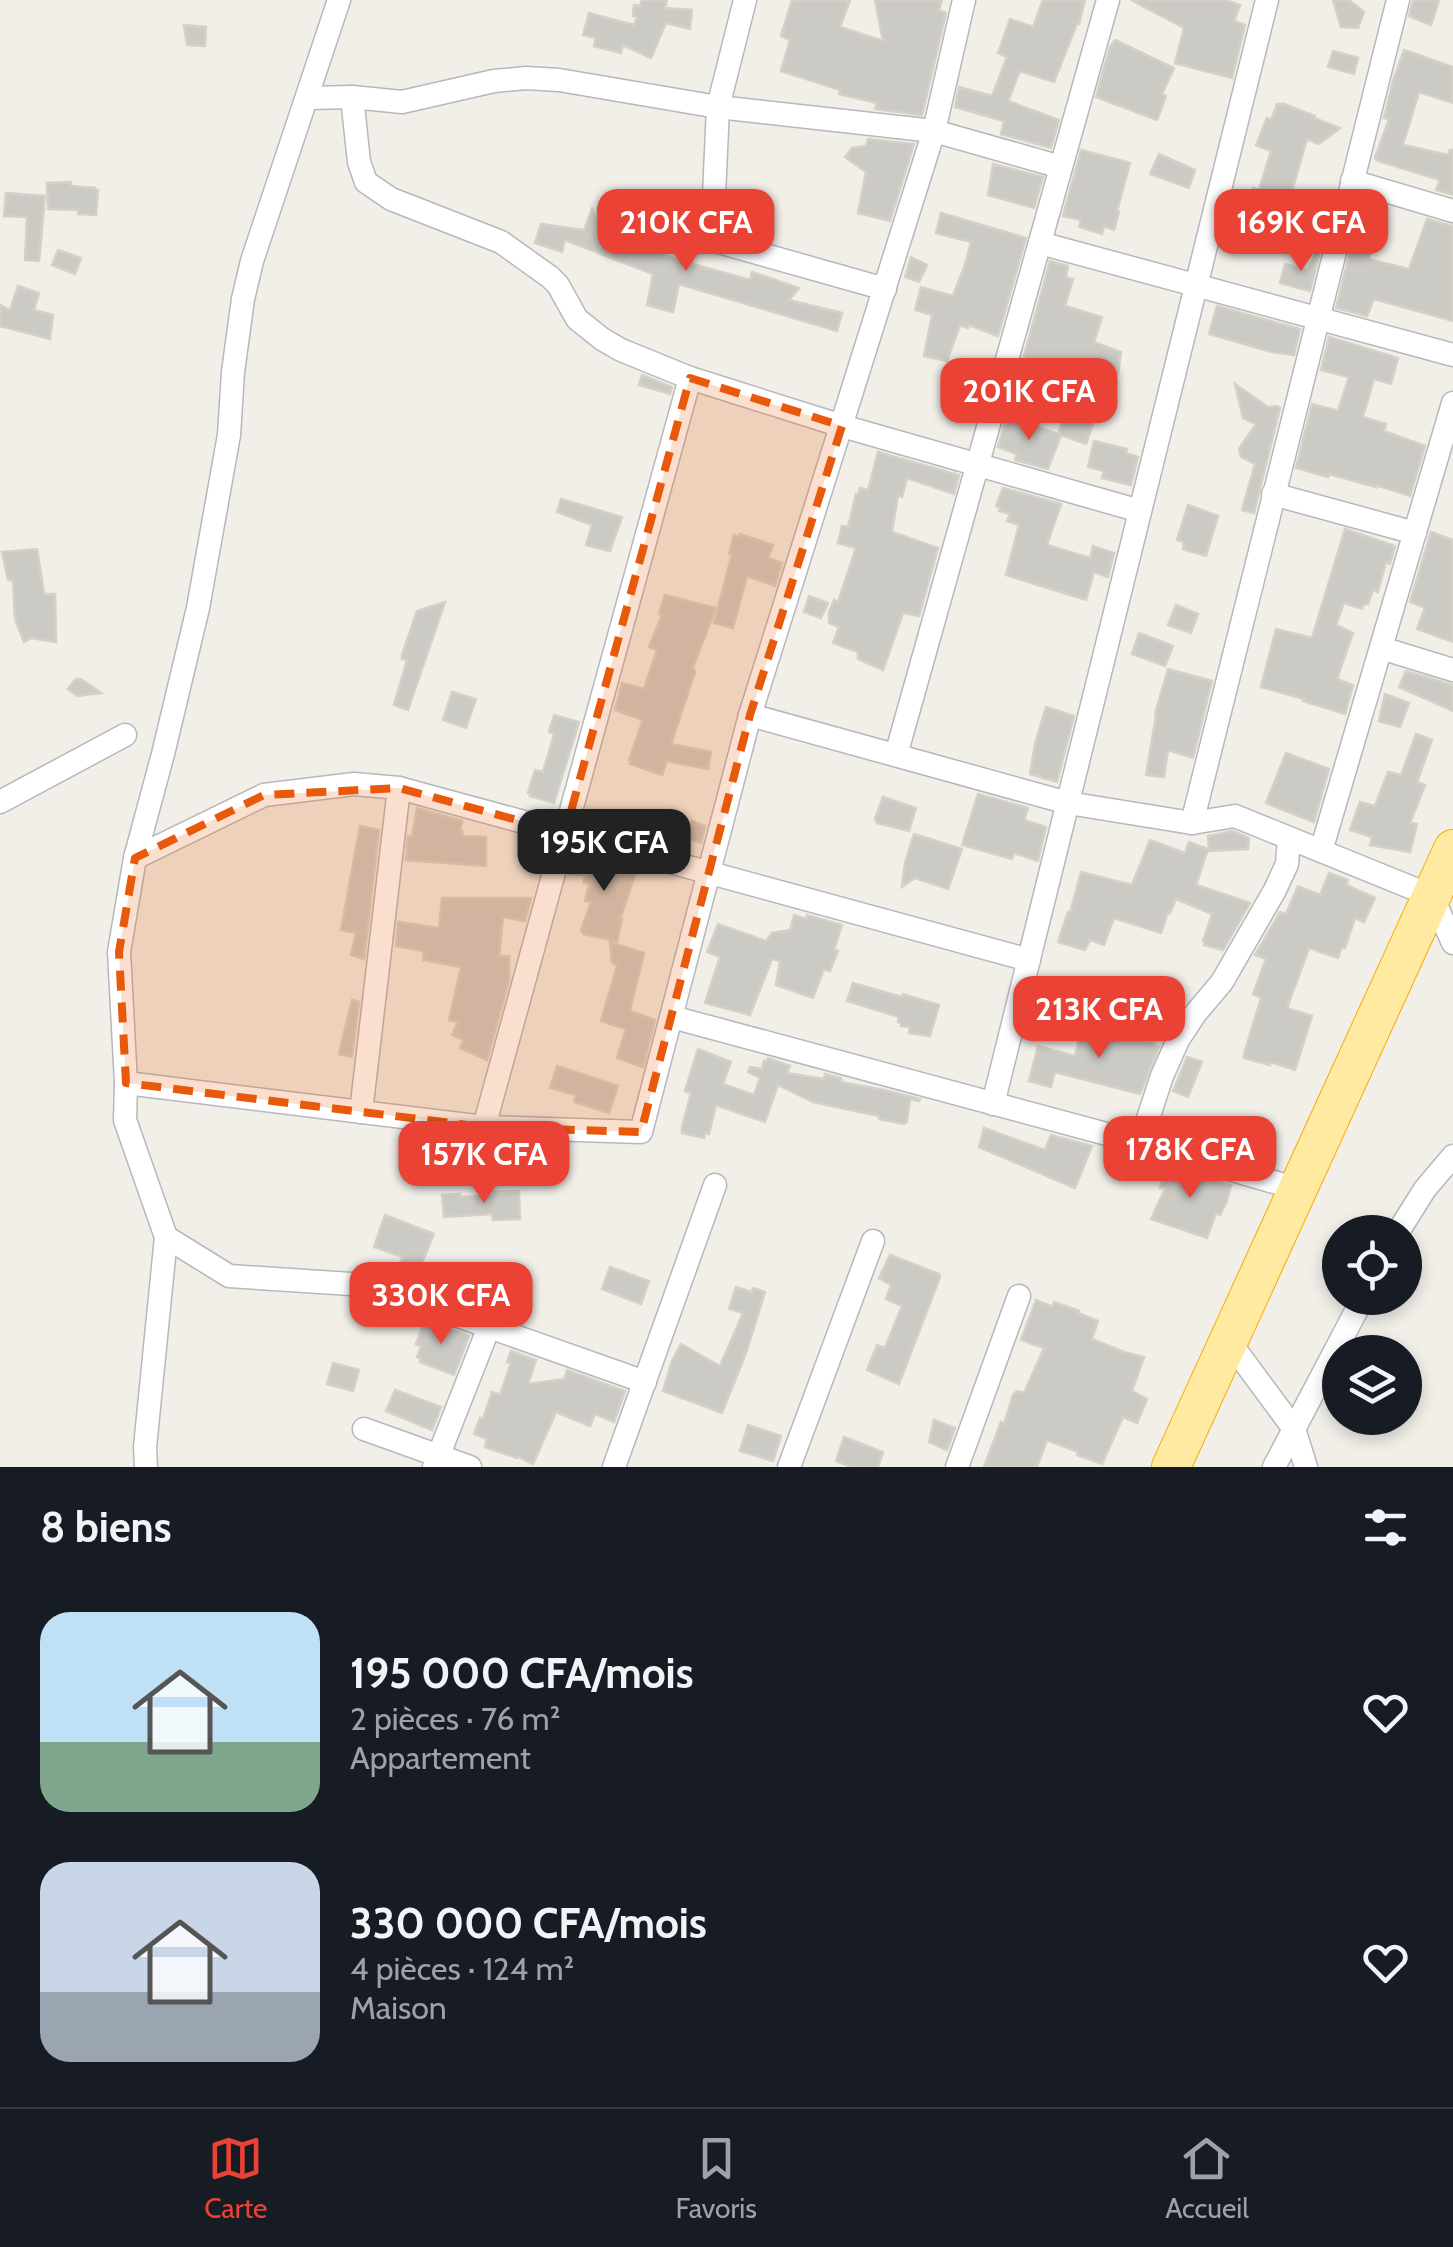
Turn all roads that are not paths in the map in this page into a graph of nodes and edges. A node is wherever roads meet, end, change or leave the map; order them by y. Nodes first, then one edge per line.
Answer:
1 (745, 0) edge
2 (964, 0) edge
3 (1108, 0) edge
4 (1267, 0) edge
5 (1398, 0) edge
6 (342, 3) edge
7 (352, 97) junction
8 (308, 98) junction
9 (718, 108) junction
10 (934, 131) junction
11 (1061, 168) junction
12 (1352, 180) junction
13 (609, 211) dead end
14 (1453, 211) edge
15 (712, 240) junction
16 (1040, 242) junction
17 (1196, 285) junction
18 (885, 289) junction
19 (1318, 318) junction
20 (1453, 354) edge
21 (690, 378) junction
22 (1453, 403) edge
23 (842, 426) junction
24 (978, 464) junction
25 (1272, 494) junction
26 (1140, 511) junction
27 (1415, 533) junction
28 (1381, 648) junction
29 (1453, 670) edge
30 (750, 716) junction
31 (125, 735) dead end
32 (896, 755) junction
33 (400, 788) junction
34 (0, 802) edge
35 (1068, 803) junction
36 (1192, 823) junction
37 (565, 833) junction
38 (1289, 838) junction
39 (1453, 849) edge
40 (1321, 851) junction
41 (135, 858) junction
42 (709, 872) junction
43 (1432, 896) junction
44 (1453, 943) edge
45 (1029, 960) junction
46 (672, 1017) junction
47 (126, 1083) junction
48 (993, 1104) junction
49 (361, 1112) junction
50 (484, 1128) junction
51 (1140, 1144) junction
52 (1453, 1156) edge
53 (715, 1186) dead end
54 (1298, 1189) junction
55 (1408, 1215) edge
56 (166, 1237) junction
57 (873, 1241) dead end
58 (1019, 1296) dead end
59 (1355, 1315) edge
60 (489, 1327) junction
61 (1229, 1341) junction
62 (645, 1382) junction
63 (1294, 1428) junction
64 (364, 1429) dead end
65 (436, 1461) edge
66 (146, 1467) edge
67 (470, 1467) edge
68 (614, 1467) edge
69 (789, 1467) edge
70 (957, 1467) edge
71 (1171, 1467) edge
72 (1274, 1467) edge
73 (1306, 1467) edge

1 - 9 street
2 - 10 street
3 - 11 street
4 - 17 street
5 - 12 street
6 - 8 street
7 - 8 street
7 - 9 street
7 - 21 street
8 - 41 street
9 - 10 street
9 - 15 street
10 - 11 street
10 - 18 street
11 - 16 street
12 - 14 street
12 - 19 street
13 - 15 street
15 - 18 street
16 - 17 street
16 - 24 street
17 - 19 street
17 - 26 street
18 - 23 street
19 - 20 street
19 - 25 street
21 - 23 street
21 - 37 street
22 - 27 street
23 - 24 street
23 - 30 street
24 - 26 street
24 - 32 street
25 - 27 street
25 - 36 street
26 - 35 street
27 - 28 street
28 - 29 street
28 - 40 street
30 - 32 street
30 - 42 street
31 - 34 street
32 - 35 street
33 - 37 street
33 - 41 street
33 - 49 street
35 - 36 street
35 - 45 street
36 - 38 street
37 - 42 street
37 - 50 street
38 - 40 street
38 - 51 street
39 - 43 highway
40 - 43 street
41 - 47 street
42 - 45 street
42 - 46 street
43 - 44 street
43 - 54 highway
45 - 48 street
46 - 48 street
46 - 50 street
47 - 49 street
47 - 56 street
48 - 51 street
49 - 50 street
51 - 54 street
52 - 55 street
53 - 62 street
54 - 61 highway
56 - 60 street
56 - 66 street
57 - 69 street
58 - 70 street
59 - 63 street
60 - 62 street
60 - 65 street
61 - 63 street
61 - 71 highway
62 - 68 street
63 - 72 street
63 - 73 street
64 - 65 street
65 - 67 street

